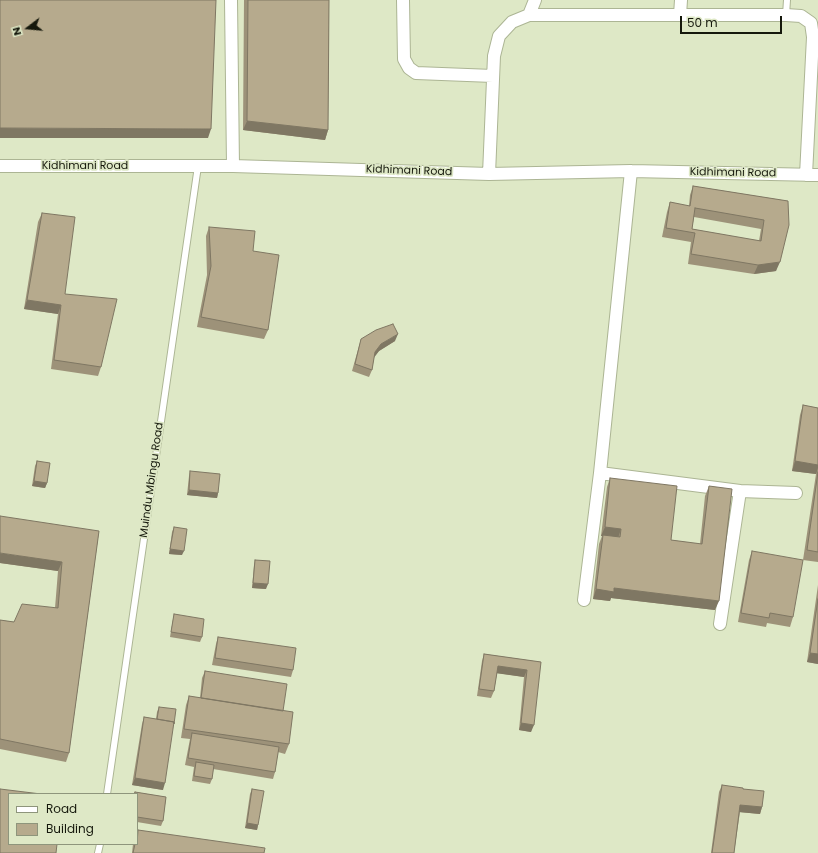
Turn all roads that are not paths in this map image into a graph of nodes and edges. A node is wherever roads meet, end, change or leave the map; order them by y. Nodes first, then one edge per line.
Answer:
1 (232, 0) edge
2 (403, 0) edge
3 (535, 0) edge
4 (681, 0) edge
5 (787, 0) edge
6 (529, 15) junction
7 (680, 15) junction
8 (786, 15) junction
9 (493, 76) junction
10 (0, 166) edge
11 (198, 166) junction
12 (233, 166) junction
13 (631, 171) junction
14 (489, 174) junction
15 (812, 175) edge
16 (600, 473) junction
17 (740, 491) junction
18 (796, 493) dead end
19 (584, 600) dead end
20 (720, 624) dead end
21 (107, 793) edge

1 - 12 street
2 - 9 street
3 - 6 street
4 - 7 street
5 - 8 lane
6 - 7 street
6 - 9 street
7 - 8 street
8 - 15 street
9 - 14 street
10 - 11 street, Kidhimani Road
11 - 12 street, Kidhimani Road
11 - 21 lane, Muindu Mbingu Road
12 - 14 street, Kidhimani Road
13 - 14 street, Kidhimani Road
13 - 15 street, Kidhimani Road
13 - 16 street
16 - 17 street
16 - 19 street
17 - 18 street
17 - 20 street

